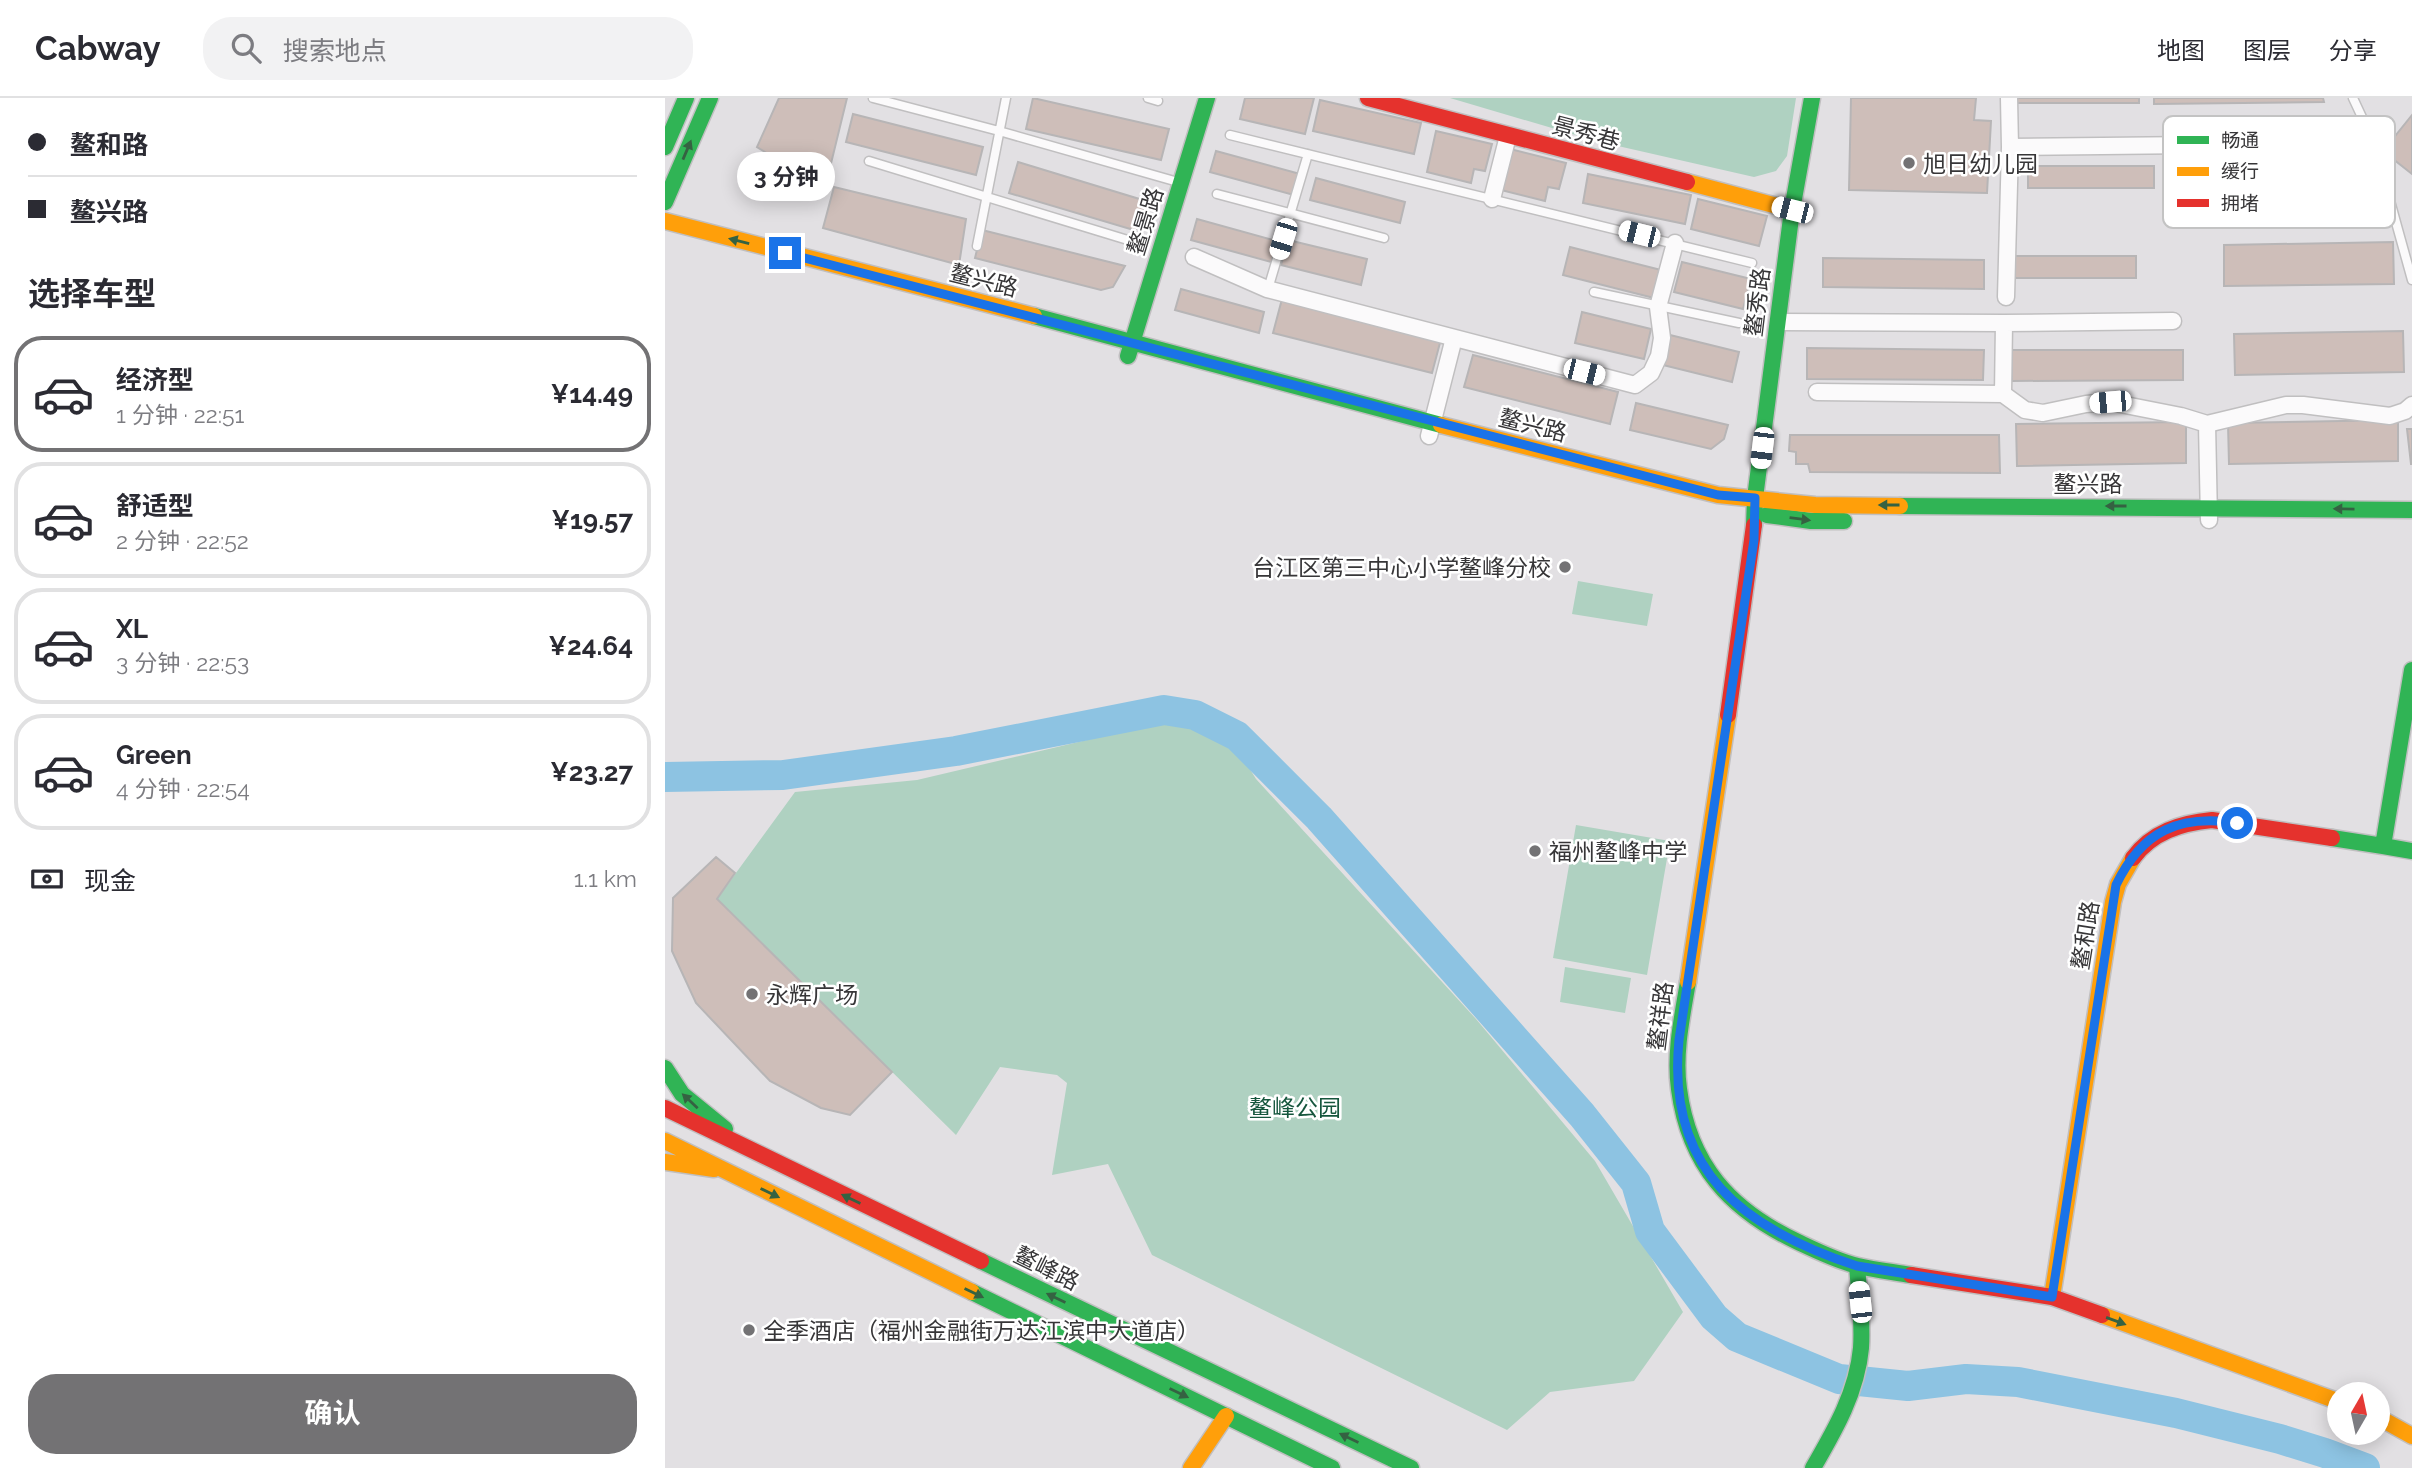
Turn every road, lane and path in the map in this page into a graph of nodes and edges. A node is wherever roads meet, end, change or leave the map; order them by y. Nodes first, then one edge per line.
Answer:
1 (686, 98) edge
2 (710, 98) edge
3 (873, 98) edge
4 (1006, 98) edge
5 (1148, 98) edge
6 (1207, 98) edge
7 (1368, 98) edge
8 (1812, 98) edge
9 (2009, 98) edge
10 (2353, 98) edge
11 (1158, 101) dead end
12 (2361, 116) edge
13 (999, 131) junction
14 (1230, 135) dead end
15 (1508, 136) junction
16 (2163, 146) edge
17 (665, 147) edge
18 (2010, 148) junction
19 (1308, 154) junction
20 (869, 161) dead end
21 (1181, 183) junction
22 (1217, 194) dead end
23 (987, 197) junction
24 (1492, 199) junction
25 (665, 202) edge
26 (1792, 210) junction
27 (1291, 214) junction
28 (2395, 219) edge
29 (665, 221) edge
30 (665, 237) edge
31 (1384, 239) dead end
32 (1131, 241) dead end
33 (1675, 243) junction
34 (977, 246) dead end
35 (1194, 257) dead end
36 (1752, 263) dead end
37 (2412, 280) edge
38 (1268, 289) junction
39 (1594, 292) dead end
40 (2005, 297) dead end
41 (1658, 307) junction
42 (2173, 321) dead end
43 (1778, 322) junction
44 (1739, 323) dead end
45 (2004, 323) junction
46 (1454, 338) junction
47 (1130, 350) junction
48 (1817, 392) dead end
49 (2003, 394) junction
50 (2412, 405) edge
51 (2207, 424) junction
52 (1430, 430) junction
53 (1755, 506) junction
54 (2412, 510) edge
55 (2209, 513) junction
56 (2412, 524) edge
57 (2412, 670) edge
58 (2383, 846) junction
59 (2412, 851) edge
60 (665, 1068) edge
61 (665, 1108) edge
62 (665, 1141) edge
63 (762, 1156) junction
64 (665, 1162) edge
65 (726, 1171) junction
66 (1857, 1266) junction
67 (2052, 1297) junction
68 (2327, 1397) edge
69 (1226, 1416) junction
70 (2391, 1424) edge
71 (2412, 1436) edge
72 (1191, 1468) edge
73 (1332, 1468) edge
74 (1411, 1468) edge
75 (1813, 1468) edge

1 - 17 main road
25 -> 2 main road
3 - 13 lane
4 - 13 lane
5 - 11 lane
6 - 21 main road, 鳌景路
7 - 15 main road, 景秀巷
8 - 26 main road, 鳌秀路
9 - 18 street
10 - 12 lane
13 - 21 lane
13 - 23 lane
14 - 19 lane
15 - 24 street
15 - 26 main road, 景秀巷
16 - 18 street
18 - 40 street
19 - 24 lane
19 - 27 lane
20 - 23 lane
21 - 47 main road, 鳌景路
22 - 27 lane
23 - 32 lane
23 - 34 lane
24 - 33 lane
26 - 43 main road, 鳌秀路
27 - 31 lane
27 - 38 lane
28 - 37 lane
47 -> 29 main road, 鳌兴路
30 - 47 main road, 鳌兴路
33 - 36 lane
33 - 41 street
35 - 38 street
38 - 46 street
39 - 41 lane
41 - 44 lane
41 - 46 street
42 - 45 street
43 - 45 street
43 - 53 main road, 鳌秀路
45 - 49 street
46 - 52 street
47 - 52 main road, 鳌兴路
48 - 49 street
49 - 51 street
50 - 51 street
51 - 55 street
52 - 53 main road, 鳌兴路
53 - 55 main road, 鳌兴路
53 - 66 main road, 鳌祥路
54 -> 55 main road, 鳌兴路
55 - 56 main road, 鳌兴路
57 - 58 main road
58 - 59 main road, 鳌和路
58 - 67 main road, 鳌和路
63 -> 60 main road
61 - 63 main road, 鳌峰路
62 - 65 main road
74 -> 63 main road, 鳌峰路
64 - 65 main road
65 -> 69 main road
66 - 67 main road, 鳌祥路
66 - 75 main road
67 -> 68 main road, 鳌祥路
69 - 72 main road
69 - 73 main road
70 - 71 main road

